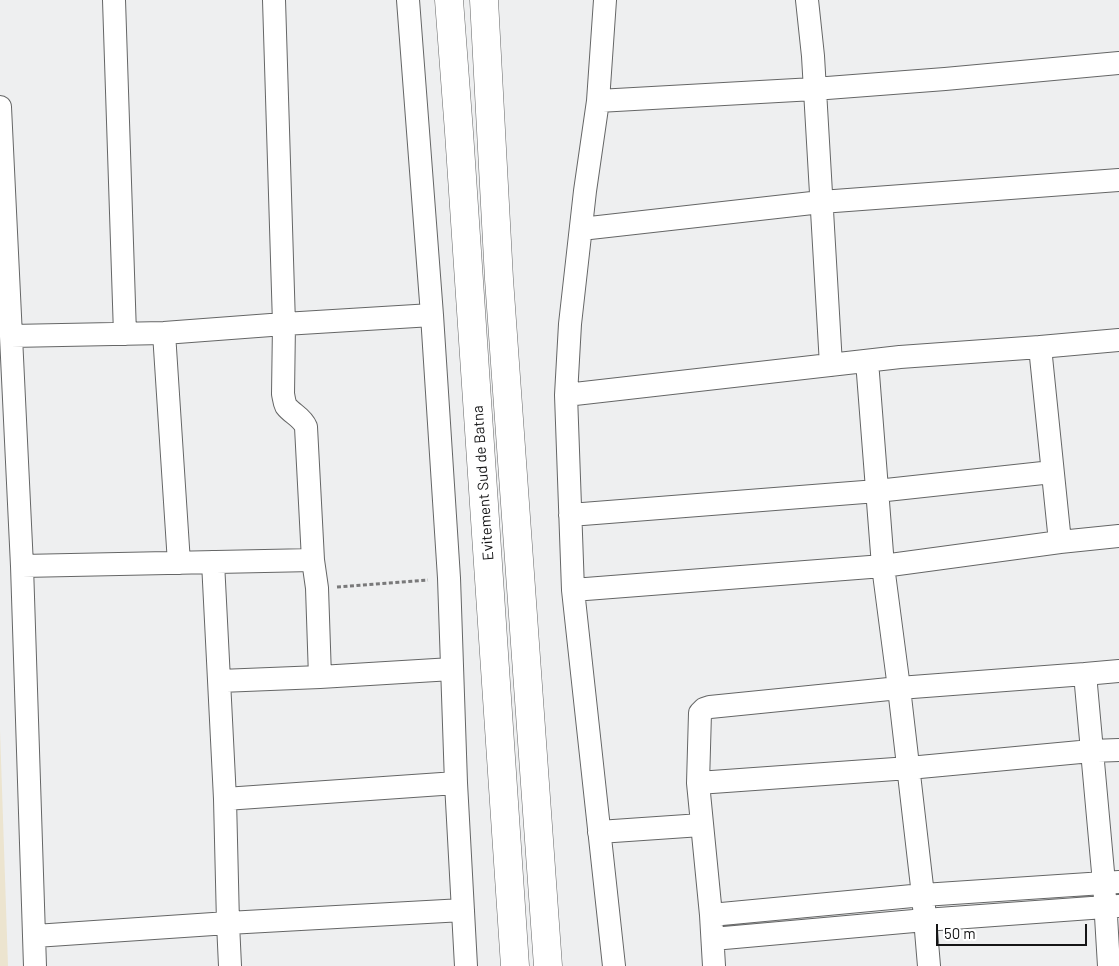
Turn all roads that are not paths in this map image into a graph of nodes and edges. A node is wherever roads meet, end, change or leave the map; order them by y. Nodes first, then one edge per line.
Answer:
1 (114, 0) edge
2 (274, 0) edge
3 (408, 0) edge
4 (449, 0) edge
5 (484, 0) edge
6 (605, 0) edge
7 (808, 0) edge
8 (1119, 63) edge
9 (814, 89) junction
10 (598, 101) junction
11 (0, 107) edge
12 (1119, 180) edge
13 (821, 202) junction
14 (581, 229) junction
15 (432, 316) junction
16 (284, 324) junction
17 (164, 332) junction
18 (125, 334) junction
19 (11, 336) junction
20 (1119, 340) edge
21 (1040, 347) junction
22 (867, 361) junction
23 (831, 365) junction
24 (566, 395) junction
25 (1052, 472) junction
26 (878, 491) junction
27 (570, 515) junction
28 (1119, 536) edge
29 (1060, 542) junction
30 (313, 560) junction
31 (179, 562) junction
32 (214, 562) junction
33 (22, 566) junction
34 (883, 566) junction
35 (573, 590) junction
36 (452, 669) junction
37 (1119, 670) edge
38 (1085, 674) junction
39 (320, 677) junction
40 (220, 681) junction
41 (900, 688) junction
42 (1091, 750) junction
43 (1119, 750) edge
44 (909, 768) junction
45 (456, 783) junction
46 (698, 783) junction
47 (225, 799) junction
48 (701, 825) junction
49 (599, 832) junction
50 (1111, 882) edge
51 (923, 896) junction
52 (1112, 907) edge
53 (463, 910) junction
54 (711, 915) junction
55 (925, 920) junction
56 (228, 923) junction
57 (35, 936) junction
58 (713, 939) junction
59 (35, 966) edge
60 (230, 966) edge
61 (466, 966) edge
62 (515, 966) edge
63 (548, 966) edge
64 (614, 966) edge
65 (714, 966) edge
66 (928, 966) edge
67 (1108, 966) edge

1 - 18 street
2 - 16 street
3 - 15 street
4 - 62 highway, Evitement Sud de Batna
5 - 63 highway, Evitement Sud de Batna
6 - 10 street
7 - 9 street
8 - 9 street
9 - 10 street
9 - 13 street
10 - 14 street
11 - 19 street
12 - 13 street
13 - 14 street
13 - 23 street
14 - 24 street
15 - 16 street
15 - 36 street
16 - 17 street
16 - 30 street
17 - 18 street
17 - 31 street
18 - 19 street
19 - 33 street
20 - 21 street
21 - 22 street
21 - 25 street
22 - 23 street
22 - 26 street
23 - 24 street
24 - 27 street
25 - 26 street
25 - 29 street
26 - 27 street
26 - 34 street
27 - 35 street
28 - 29 street
29 - 34 street
30 - 32 street
30 - 39 street
31 - 32 street
31 - 33 street
32 - 40 street
33 - 57 street
34 - 35 street
34 - 41 street
35 - 49 street
36 - 39 street
36 - 45 street
37 - 38 street
38 - 41 street
38 - 42 street
39 - 40 street
40 - 47 street
41 - 44 street
41 - 46 street
42 - 43 street
42 - 44 street
42 - 50 street
44 - 46 street
44 - 51 street
45 - 47 street
45 - 53 street
46 - 48 street
47 - 56 street
48 - 49 street
48 - 54 street
49 - 64 street
50 - 51 street
50 - 52 street
51 - 54 street
51 - 55 street
52 - 55 street
52 - 67 street
53 - 56 street
53 - 61 street
54 - 58 street
55 - 58 street
55 - 66 street
56 - 57 street
56 - 60 street
57 - 59 street
58 - 65 street

